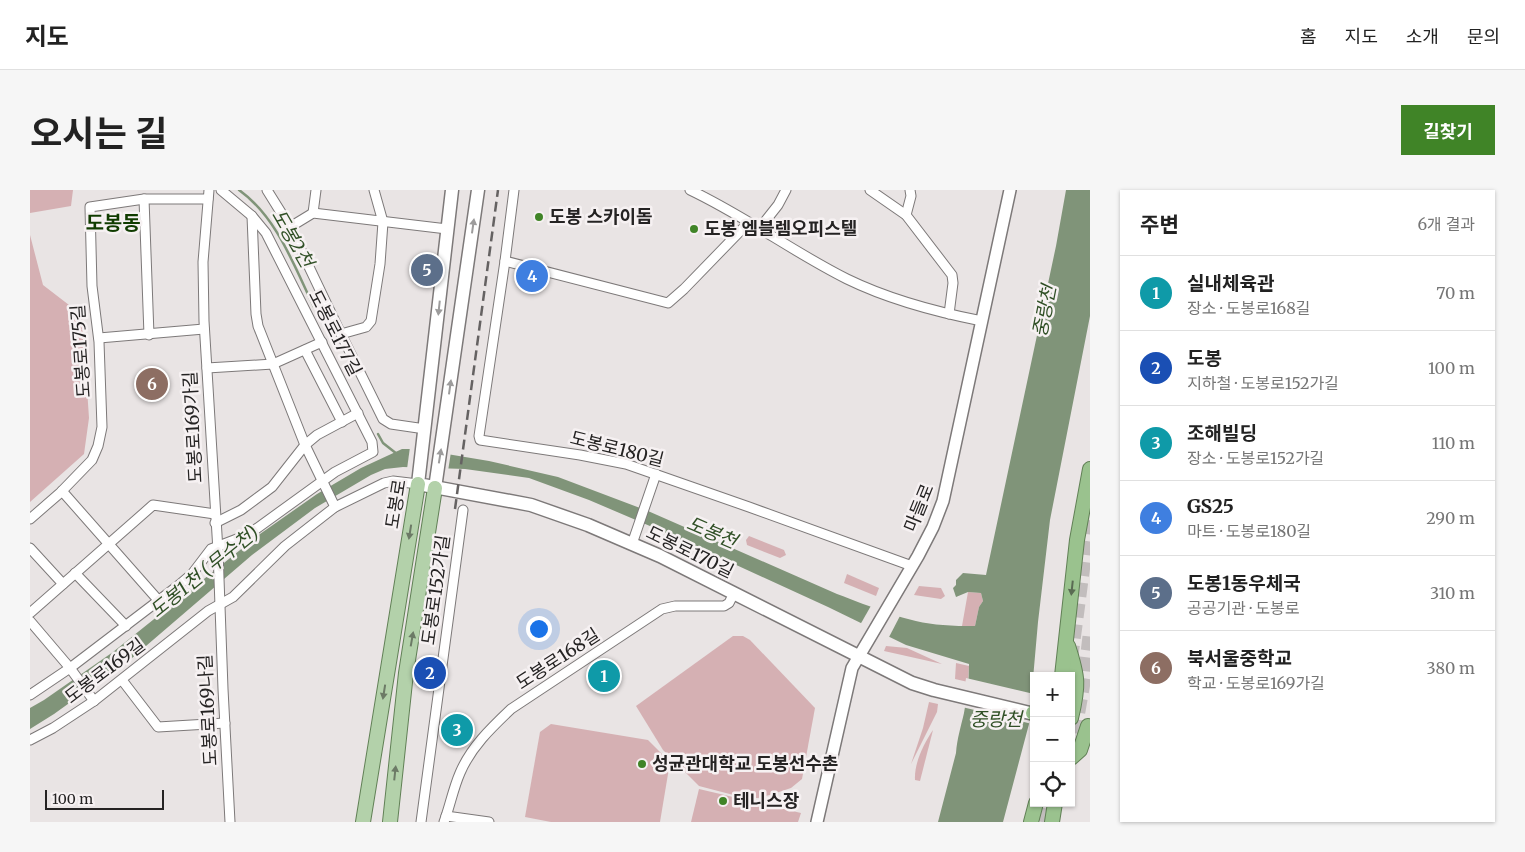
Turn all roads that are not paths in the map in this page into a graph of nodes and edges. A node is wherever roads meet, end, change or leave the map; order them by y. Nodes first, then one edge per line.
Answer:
1 (221, 190) edge
2 (267, 190) edge
3 (316, 190) edge
4 (374, 190) edge
5 (452, 190) edge
6 (478, 190) edge
7 (514, 190) edge
8 (690, 190) edge
9 (786, 190) edge
10 (870, 190) edge
11 (910, 190) edge
12 (1010, 190) edge
13 (208, 194) edge
14 (144, 199) junction
15 (313, 213) junction
16 (906, 214) junction
17 (252, 216) junction
18 (383, 222) junction
19 (748, 223) junction
20 (290, 227) junction
21 (447, 229) junction
22 (759, 230) junction
23 (506, 261) junction
24 (948, 314) junction
25 (982, 321) junction
26 (204, 329) junction
27 (149, 334) junction
28 (341, 334) junction
29 (99, 338) junction
30 (322, 342) junction
31 (305, 350) junction
32 (273, 364) junction
33 (206, 368) junction
34 (358, 414) junction
35 (342, 422) junction
36 (425, 432) junction
37 (305, 445) junction
38 (1090, 469) edge
39 (655, 478) junction
40 (419, 479) junction
41 (322, 482) junction
42 (436, 482) junction
43 (62, 492) junction
44 (334, 505) junction
45 (463, 510) dead end
46 (215, 518) junction
47 (30, 519) edge
48 (634, 538) junction
49 (108, 544) junction
50 (30, 548) edge
51 (218, 548) junction
52 (912, 566) junction
53 (75, 573) junction
54 (63, 584) junction
55 (734, 593) junction
56 (220, 600) junction
57 (159, 601) junction
58 (30, 612) edge
59 (30, 621) edge
60 (126, 626) junction
61 (1067, 645) junction
62 (858, 657) junction
63 (71, 669) junction
64 (1063, 672) edge
65 (122, 680) junction
66 (30, 695) edge
67 (93, 699) junction
68 (1030, 712) edge
69 (1071, 717) edge
70 (1075, 723) edge
71 (225, 724) junction
72 (1089, 726) edge
73 (30, 740) edge
74 (1075, 754) edge
75 (1035, 807) edge
76 (445, 819) edge
77 (230, 822) edge
78 (363, 822) edge
79 (390, 822) edge
80 (421, 822) edge
81 (489, 822) edge
82 (817, 822) edge
83 (1032, 822) edge

1 - 17 street, 도봉로177길
2 - 20 street, 도봉로177길
3 - 15 street
4 - 18 street
5 - 21 main road, 도봉로
42 -> 6 main road, 도봉로
7 - 23 street, 도봉로180길
8 - 19 street
9 - 22 street
10 - 16 street
11 - 16 street
12 - 25 street, 마들로
13 - 14 street, 도봉로175길
13 - 26 street, 도봉로169가길
14 - 27 street
14 - 29 street, 도봉로175길
15 - 18 street
15 - 20 street
16 - 24 street
17 - 30 street, 도봉로177길
17 - 32 street
18 - 21 street
18 - 28 street
19 - 22 street
19 - 23 street
20 - 28 street, 도봉로177길
21 -> 36 main road, 도봉로
22 - 24 street
23 - 39 street, 도봉로180길
24 - 25 street
25 - 52 street, 마들로
26 - 27 street
26 - 33 street, 도봉로169가길
27 - 29 street
28 - 36 street, 도봉로177길
29 - 43 street, 도봉로175길
30 - 31 street
30 - 34 street, 도봉로177길
31 - 32 street
31 - 35 street
32 - 33 street
32 - 37 street
33 - 46 street, 도봉로169가길
34 - 35 street
34 - 41 street, 도봉로177길
35 - 37 street
36 - 40 main road, 도봉로
37 - 41 street
37 - 46 street
38 -> 61 highway
39 - 48 street
39 - 52 street, 도봉로180길
40 - 42 main road, 도봉로170길
40 - 44 street, 도봉로169길
40 -> 78 main road, 도봉로
41 - 44 street
41 - 51 street
42 - 48 main road, 도봉로170길
79 -> 42 main road, 도봉로
43 - 47 street, 도봉로175길
43 - 49 street
44 - 56 street, 도봉로169길
45 - 80 street, 도봉로152가길
46 - 49 street
46 - 51 street, 도봉로169가길
48 - 55 main road, 도봉로170길
49 - 53 street
49 - 57 street
50 - 54 street
51 - 56 street, 도봉로169나길
51 - 57 street
52 - 62 street, 마들로
53 - 54 street
53 - 60 street
54 - 58 street
55 - 62 main road, 도봉로170길
55 - 76 street, 도봉로168길
56 - 65 street, 도봉로169길
56 - 71 street, 도봉로169나길
57 - 60 street
59 - 63 street
60 - 63 street
61 - 64 highway
61 - 69 highway
62 - 68 main road, 도봉로170길
62 - 82 street, 마들로
63 - 66 street
63 - 67 street
65 - 67 street, 도봉로169길
65 - 71 street
67 - 73 street, 도봉로169길
70 - 72 main road
71 - 77 street, 도봉로169나길
72 - 74 highway
75 - 83 highway
76 - 81 street, 도봉로168길

